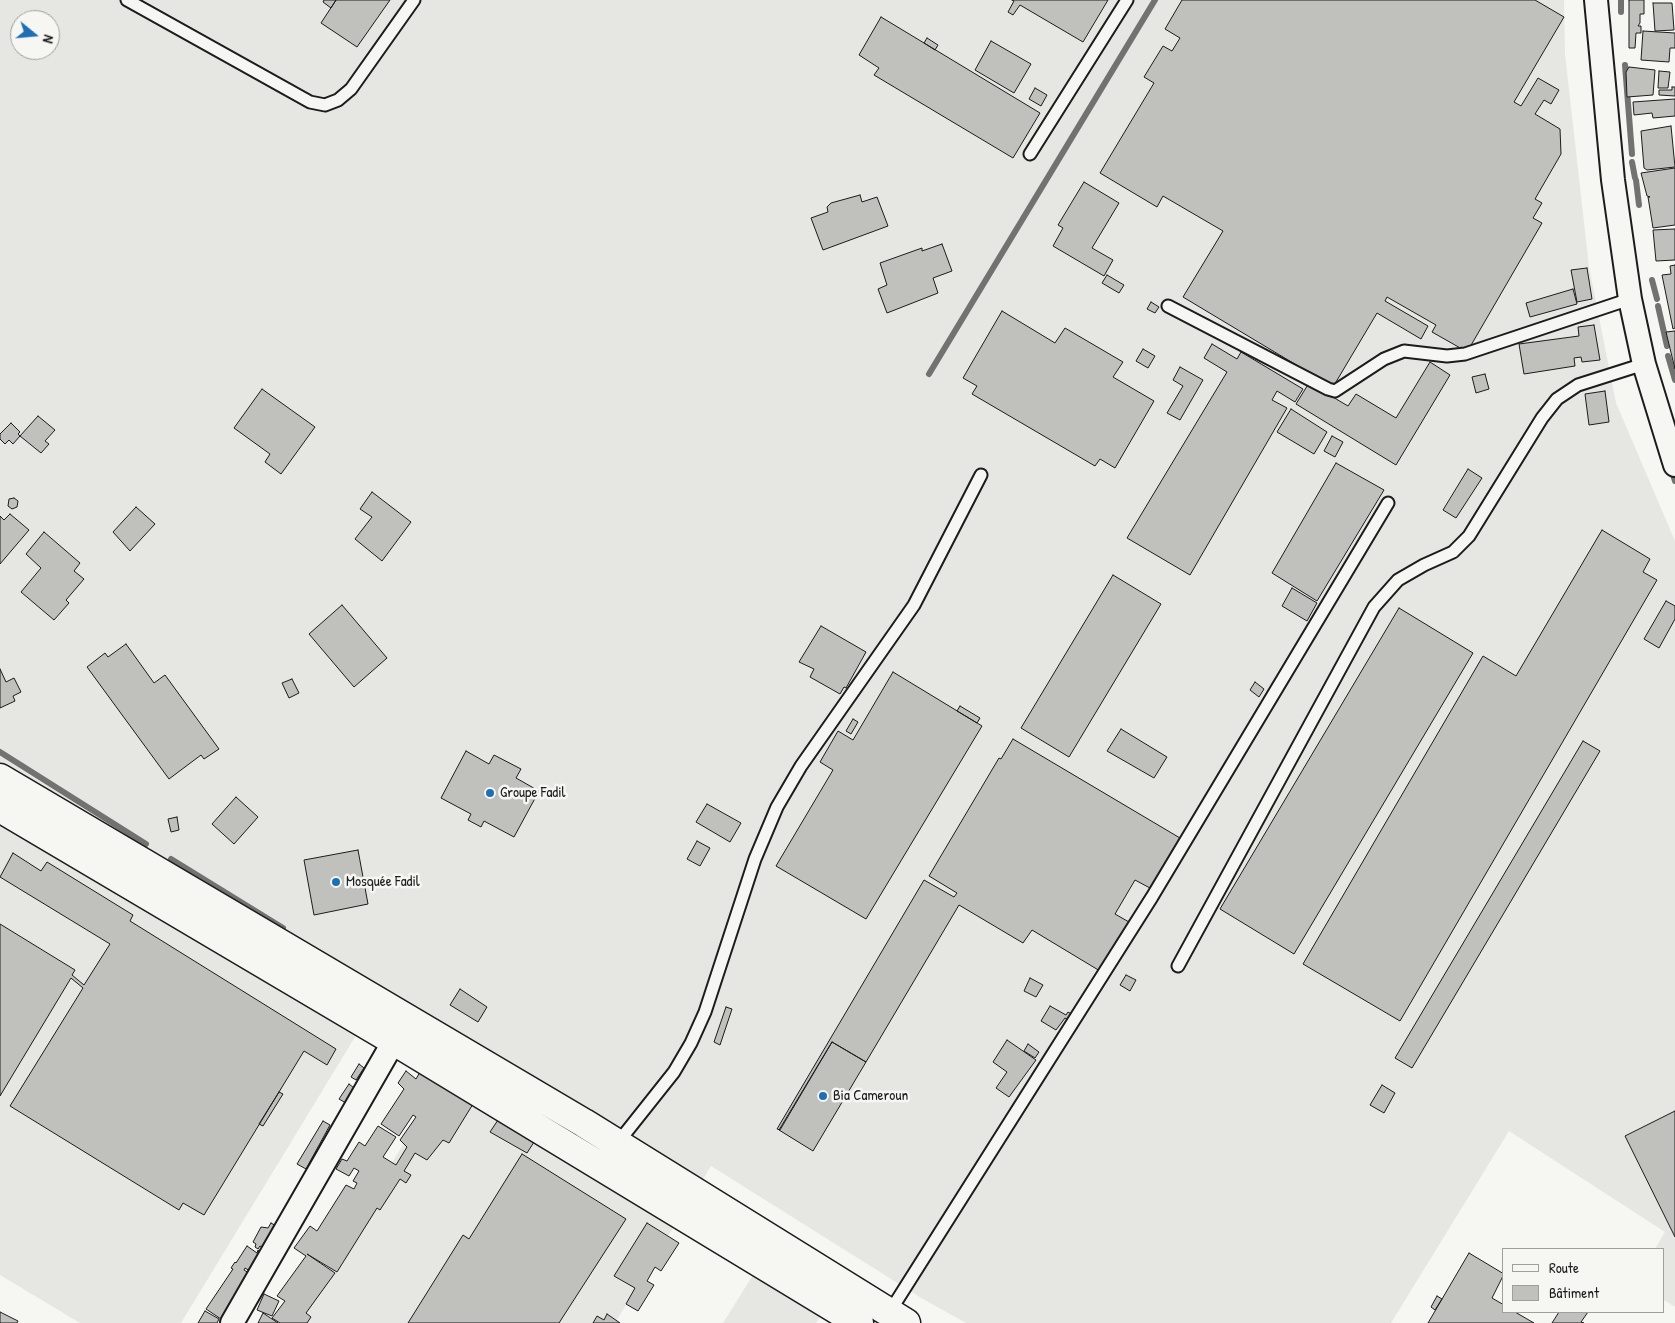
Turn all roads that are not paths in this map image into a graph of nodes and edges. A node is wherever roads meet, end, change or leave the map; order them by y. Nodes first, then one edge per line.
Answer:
1 (127, 0) edge
2 (414, 0) edge
3 (1127, 0) edge
4 (1596, 0) edge
5 (1030, 154) dead end
6 (1630, 299) junction
7 (1168, 306) dead end
8 (1644, 364) junction
9 (1675, 464) edge
10 (981, 475) dead end
11 (1388, 503) dead end
12 (0, 778) edge
13 (0, 808) edge
14 (32, 812) junction
15 (146, 864) junction
16 (132, 887) junction
17 (1178, 966) dead end
18 (394, 1040) junction
19 (617, 1144) junction
20 (600, 1165) junction
21 (892, 1320) edge
22 (232, 1323) edge
23 (859, 1323) edge

1 - 2 lane
3 - 5 lane
4 - 6 street
6 - 7 lane
6 - 8 street
8 - 9 street
8 - 17 lane
10 - 19 lane
11 - 21 lane
12 - 14 main road
13 - 14 main road
14 - 15 main road
14 - 16 main road
15 - 16 main road
15 - 19 main road
16 - 18 main road
18 - 20 main road
18 - 22 street
19 - 20 lane
19 - 21 main road
20 - 23 main road

